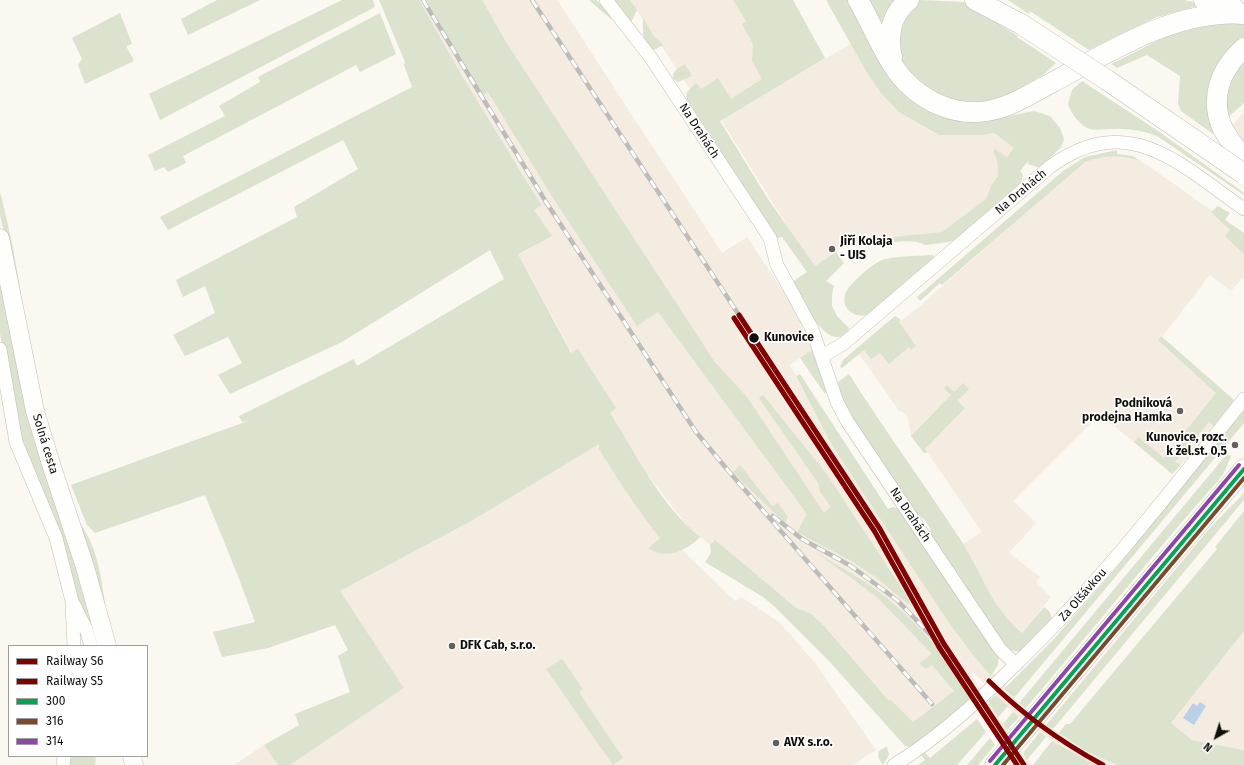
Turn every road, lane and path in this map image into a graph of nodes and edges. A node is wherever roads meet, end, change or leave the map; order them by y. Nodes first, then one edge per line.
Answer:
1 (606, 0) edge
2 (858, 0) edge
3 (909, 0) edge
4 (975, 0) edge
5 (986, 0) edge
6 (1204, 0) edge
7 (1244, 10) edge
8 (1244, 14) edge
9 (1021, 24) junction
10 (1244, 48) edge
11 (893, 65) junction
12 (1244, 160) edge
13 (1244, 174) edge
14 (1244, 209) edge
15 (0, 238) edge
16 (0, 349) edge
17 (822, 356) junction
18 (1244, 399) edge
19 (1244, 469) edge
20 (72, 601) junction
21 (74, 645) edge
22 (91, 645) edge
23 (107, 645) edge
24 (1016, 665) junction
25 (894, 765) edge
26 (995, 765) edge

1 - 17 street, Na Drahách
2 - 11 main road
3 - 11 main road
4 - 9 main road
5 - 9 main road
6 - 7 main road
8 - 11 main road
9 - 13 main road, bridge
10 - 12 main road
14 - 17 street, Na Drahách
15 - 23 street, Solná cesta
16 - 20 street, Solná cesta
17 - 24 street, Na Drahách
18 - 24 street, Za Olšávkou
19 - 26 main road
20 - 21 street
20 - 22 street, Solná cesta
24 - 25 street, Za Olšávkou

